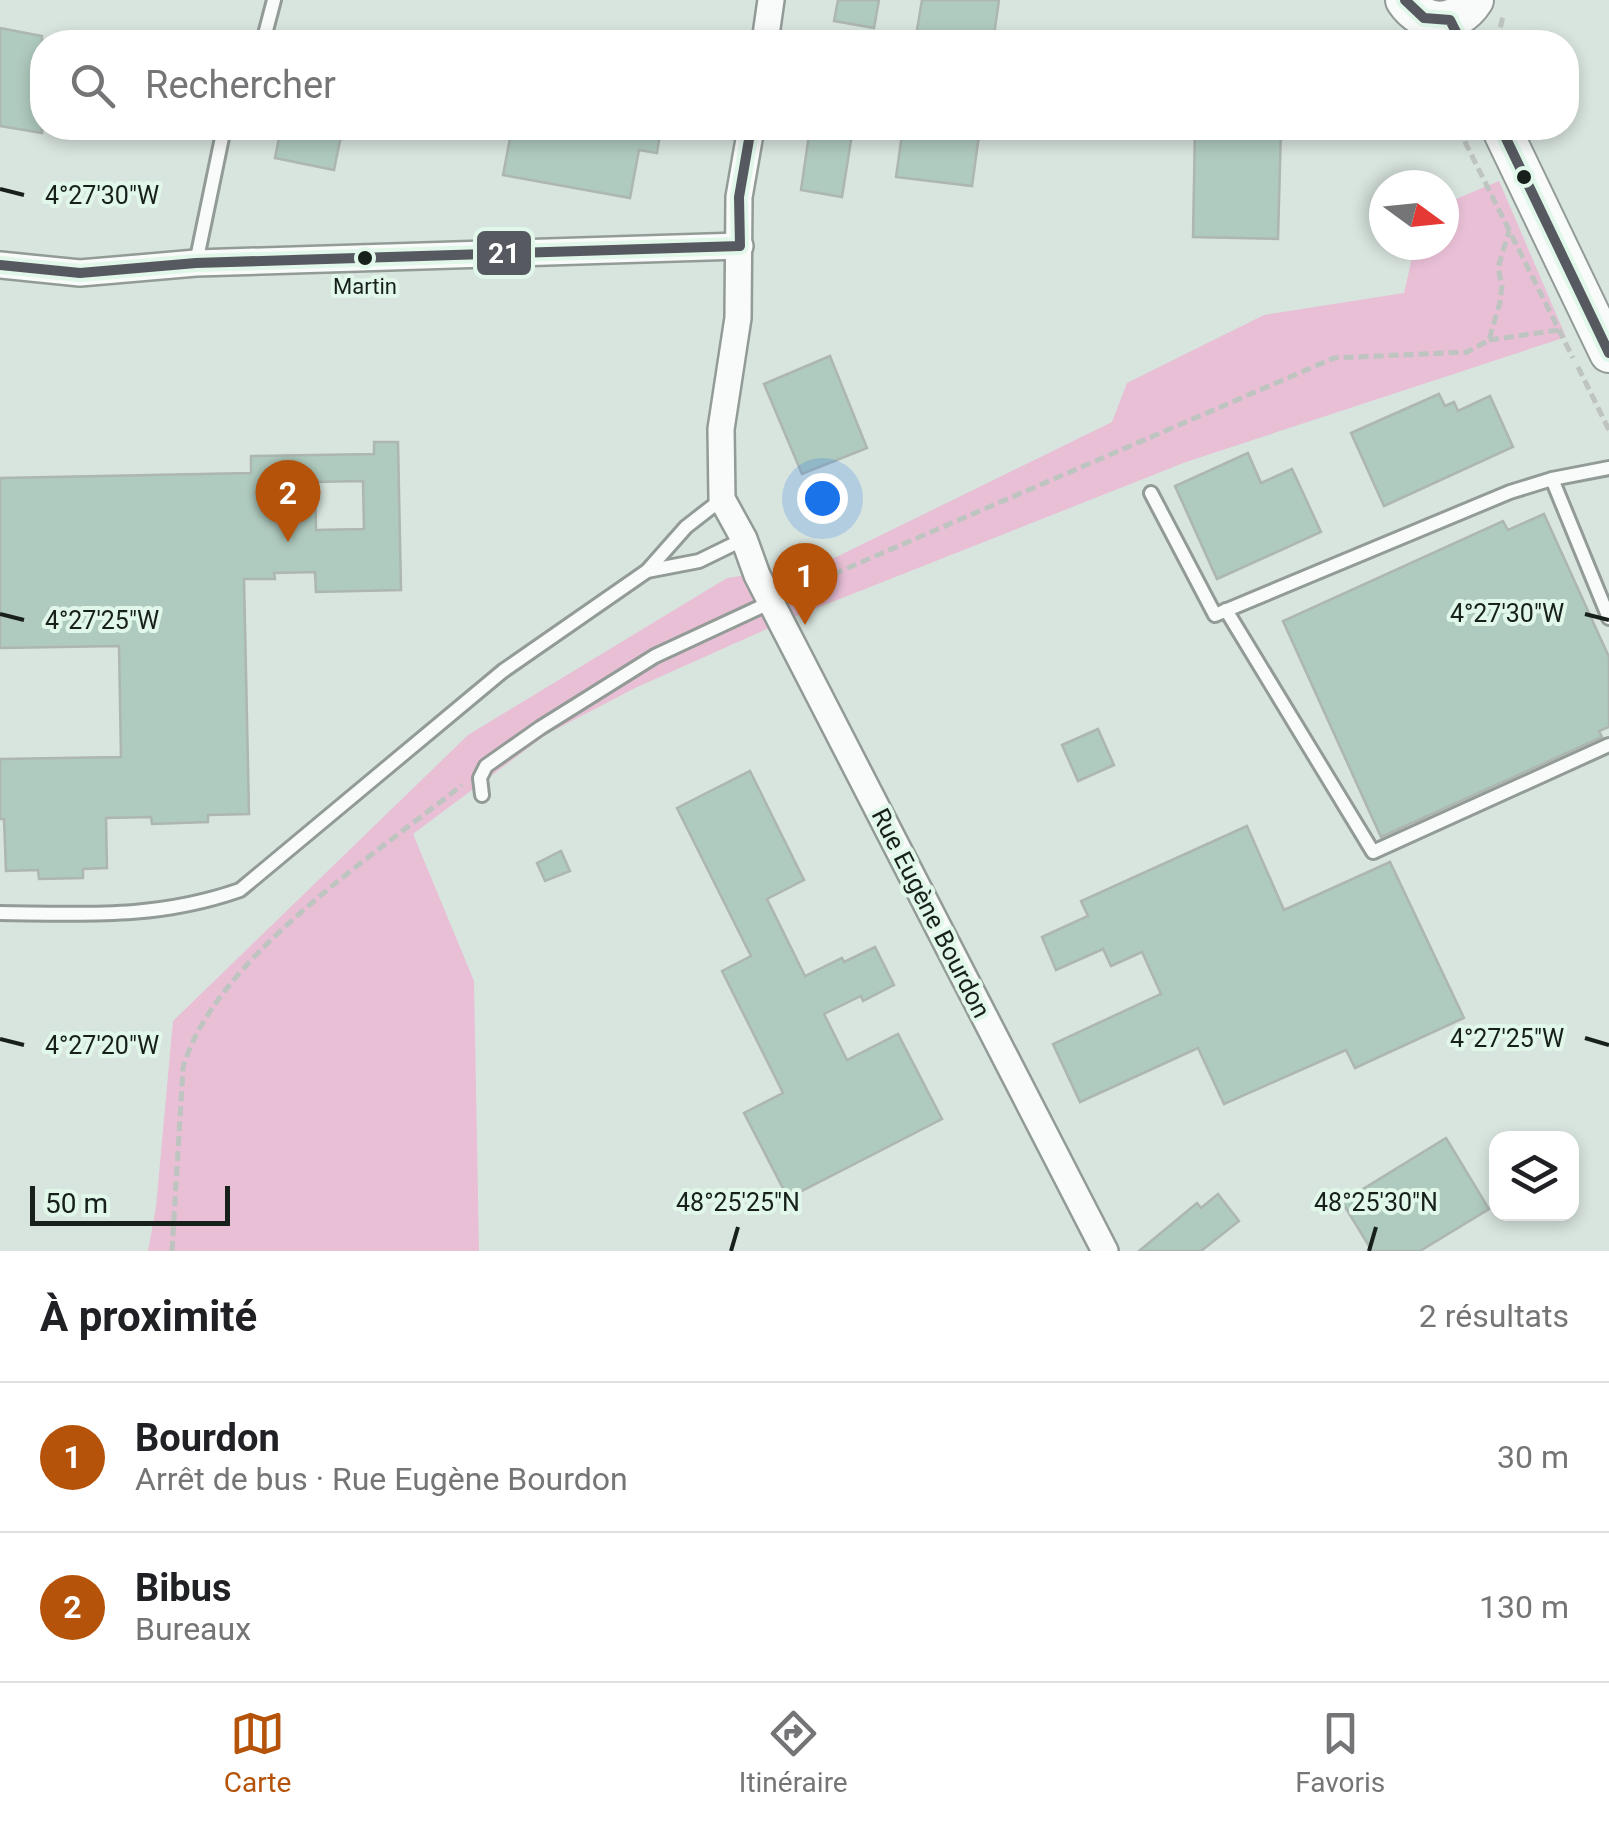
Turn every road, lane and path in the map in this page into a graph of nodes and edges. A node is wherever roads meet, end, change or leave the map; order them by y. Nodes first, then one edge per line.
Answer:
1 (274, 0) edge
2 (772, 0) edge
3 (1406, 0) edge
4 (1472, 18) edge
5 (265, 30) edge
6 (766, 30) edge
7 (222, 140) edge
8 (749, 140) edge
9 (1464, 140) edge
10 (1507, 140) edge
11 (1508, 231) junction
12 (740, 246) junction
13 (196, 263) junction
14 (0, 265) edge
15 (1559, 330) junction
16 (1488, 340) junction
17 (1609, 353) edge
18 (1609, 430) edge
19 (1609, 468) edge
20 (1552, 479) junction
21 (1151, 493) dead end
22 (722, 498) junction
23 (744, 539) junction
24 (647, 571) junction
25 (771, 602) junction
26 (1226, 610) junction
27 (1609, 618) edge
28 (1609, 746) edge
29 (486, 766) junction
30 (482, 795) dead end
31 (0, 913) edge
32 (172, 1251) edge
33 (1105, 1251) edge

1 - 5 lane
2 - 6 street
3 - 4 street
7 - 13 lane
8 - 12 street
9 - 11 path
10 - 17 street
11 - 15 path
11 - 16 path
12 - 13 street
12 - 22 street
13 - 14 street
15 - 16 path
15 - 18 path
16 - 25 path
19 - 20 lane
20 - 26 lane
20 - 27 lane
21 - 26 lane
22 - 23 street, Rue Eugène Bourdon
22 - 24 lane
23 - 24 lane
23 - 25 street, Rue Eugène Bourdon
24 - 31 lane
25 - 29 lane
25 - 33 street, Rue Eugène Bourdon
26 - 28 lane
29 - 30 lane
29 - 32 path

